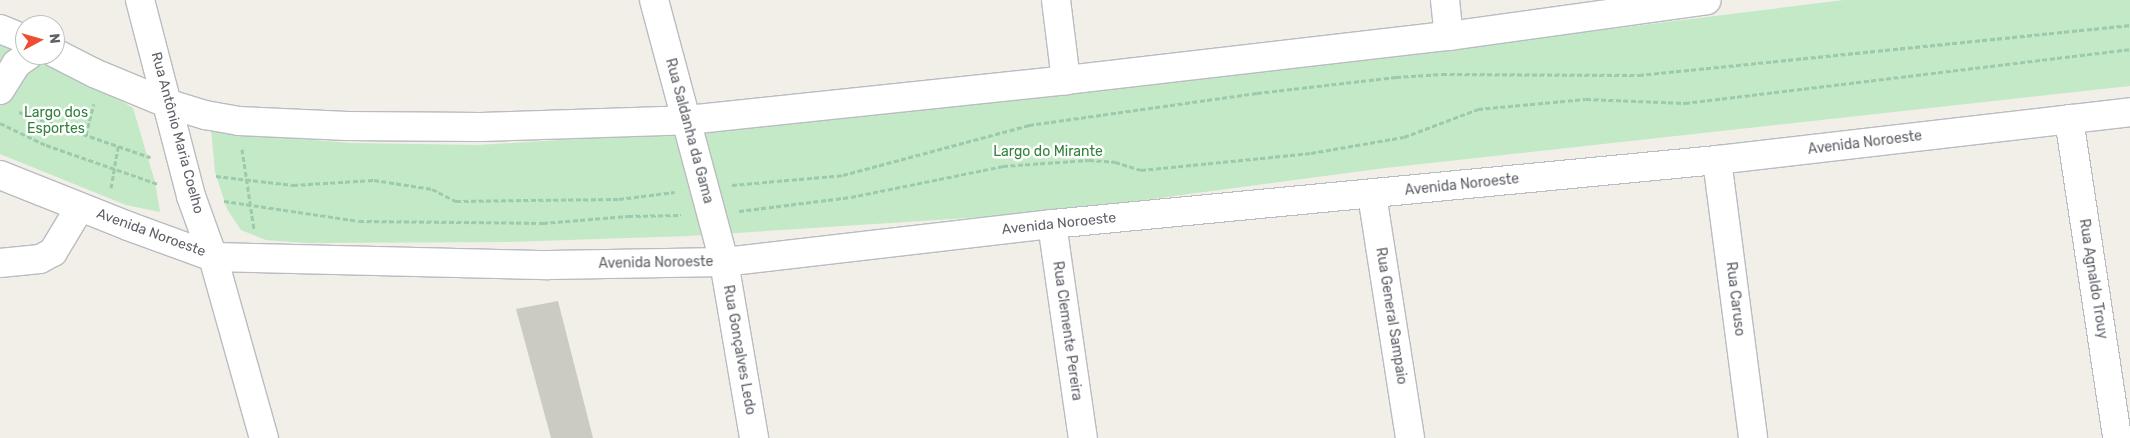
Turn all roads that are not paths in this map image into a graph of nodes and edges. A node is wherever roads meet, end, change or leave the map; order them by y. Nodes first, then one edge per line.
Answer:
1 (140, 0) edge
2 (654, 0) edge
3 (1056, 0) edge
4 (1445, 0) edge
5 (1707, 0) edge
6 (0, 29) edge
7 (15, 36) edge
8 (1449, 36) junction
9 (65, 58) edge
10 (15, 65) edge
11 (1066, 80) junction
12 (0, 90) edge
13 (169, 104) junction
14 (2130, 112) edge
15 (2069, 119) junction
16 (687, 120) junction
17 (1717, 160) junction
18 (0, 174) edge
19 (1372, 194) junction
20 (80, 207) junction
21 (1052, 224) junction
22 (213, 257) junction
23 (724, 262) junction
24 (0, 263) edge
25 (264, 438) edge
26 (754, 438) edge
27 (1083, 438) edge
28 (1410, 438) edge
29 (1753, 438) edge
30 (2117, 438) edge

1 - 13 main road, Rua Antônio Maria Coelho
2 - 16 main road, Rua Saldanha da Gama
3 - 11 main road
4 - 8 main road
5 - 8 main road
6 - 7 main road
8 - 11 main road
9 - 13 main road
10 - 12 main road
11 - 16 main road
13 - 16 main road
13 - 22 main road, Rua Antônio Maria Coelho
14 - 15 main road, Avenida Noroeste
15 - 17 main road, Avenida Noroeste
15 - 30 main road, Rua Agnaldo Trouy
16 - 23 main road, Rua Saldanha da Gama
17 - 19 main road, Avenida Noroeste
17 - 29 main road, Rua Caruso
18 - 20 main road, Avenida Noroeste
19 - 21 main road, Avenida Noroeste
19 - 28 main road, Rua General Sampaio
20 - 22 main road, Avenida Noroeste
20 - 24 main road
21 - 23 main road, Avenida Noroeste
21 - 27 main road, Rua Clemente Pereira
22 - 23 main road, Avenida Noroeste
22 - 25 main road, Rua Antônio Maria Coelho
23 - 26 main road, Rua Gonçalves Ledo

